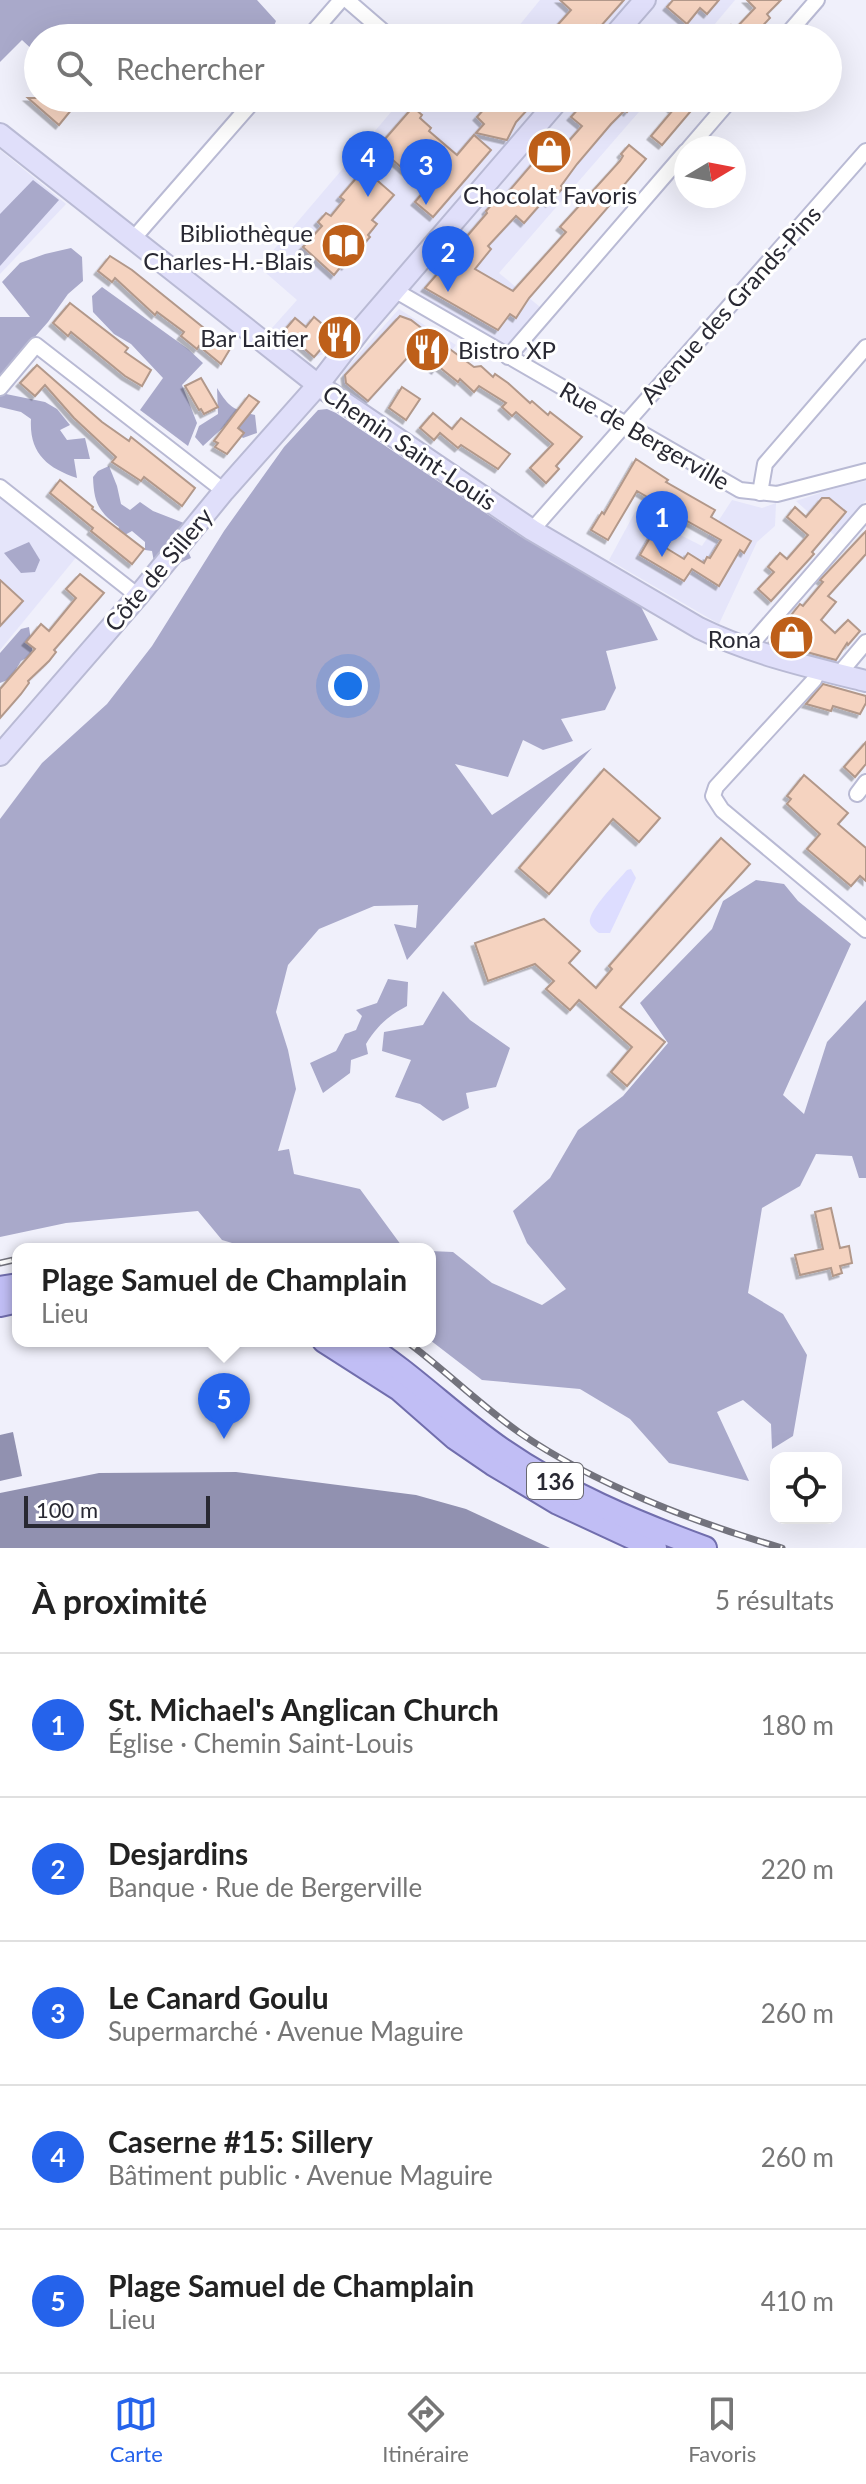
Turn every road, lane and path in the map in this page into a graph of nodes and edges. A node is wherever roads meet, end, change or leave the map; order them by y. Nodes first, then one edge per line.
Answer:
1 (344, 0) edge
2 (645, 0) edge
3 (817, 0) edge
4 (321, 24) edge
5 (374, 24) edge
6 (624, 24) edge
7 (796, 24) edge
8 (244, 112) edge
9 (548, 112) edge
10 (720, 112) edge
11 (0, 134) edge
12 (699, 136) edge
13 (866, 151) edge
14 (674, 165) edge
15 (133, 239) junction
16 (396, 291) junction
17 (866, 347) edge
18 (508, 357) junction
19 (318, 385) junction
20 (0, 388) edge
21 (624, 423) junction
22 (866, 471) edge
23 (0, 487) edge
24 (224, 491) junction
25 (760, 493) junction
26 (866, 512) edge
27 (532, 530) junction
28 (138, 596) junction
29 (866, 642) edge
30 (748, 648) junction
31 (829, 672) junction
32 (866, 681) edge
33 (0, 755) edge
34 (866, 930) edge
35 (334, 1347) edge
36 (369, 1347) edge
37 (655, 1548) edge
38 (705, 1548) edge

1 - 4 street
1 - 5 street
2 - 6 street
3 - 7 street
8 - 15 street
9 - 16 street, Côte de Sillery
10 - 12 street
11 - 15 street, Chemin Saint-Louis
13 - 21 street, Avenue des Grands-Pins
14 - 18 street
15 - 19 street, Chemin Saint-Louis
16 - 18 street, Rue de Bergerville
16 - 19 street, Côte de Sillery
17 - 25 street
18 - 21 street, Rue de Bergerville
19 - 24 street, Côte de Sillery
19 - 27 street, Chemin Saint-Louis
20 - 24 street
21 - 25 street, Rue de Bergerville
21 - 27 street, Avenue des Grands-Pins
22 - 25 street, Rue de Bergerville
23 - 28 street
24 - 28 street, Côte de Sillery
26 - 30 street
27 - 30 street, Chemin Saint-Louis
28 - 33 street, Côte de Sillery
29 - 31 street
30 - 31 street, Chemin Saint-Louis
31 - 32 street, Chemin Saint-Louis
31 - 34 street
35 - 37 main road, 136
36 - 38 main road, 136

